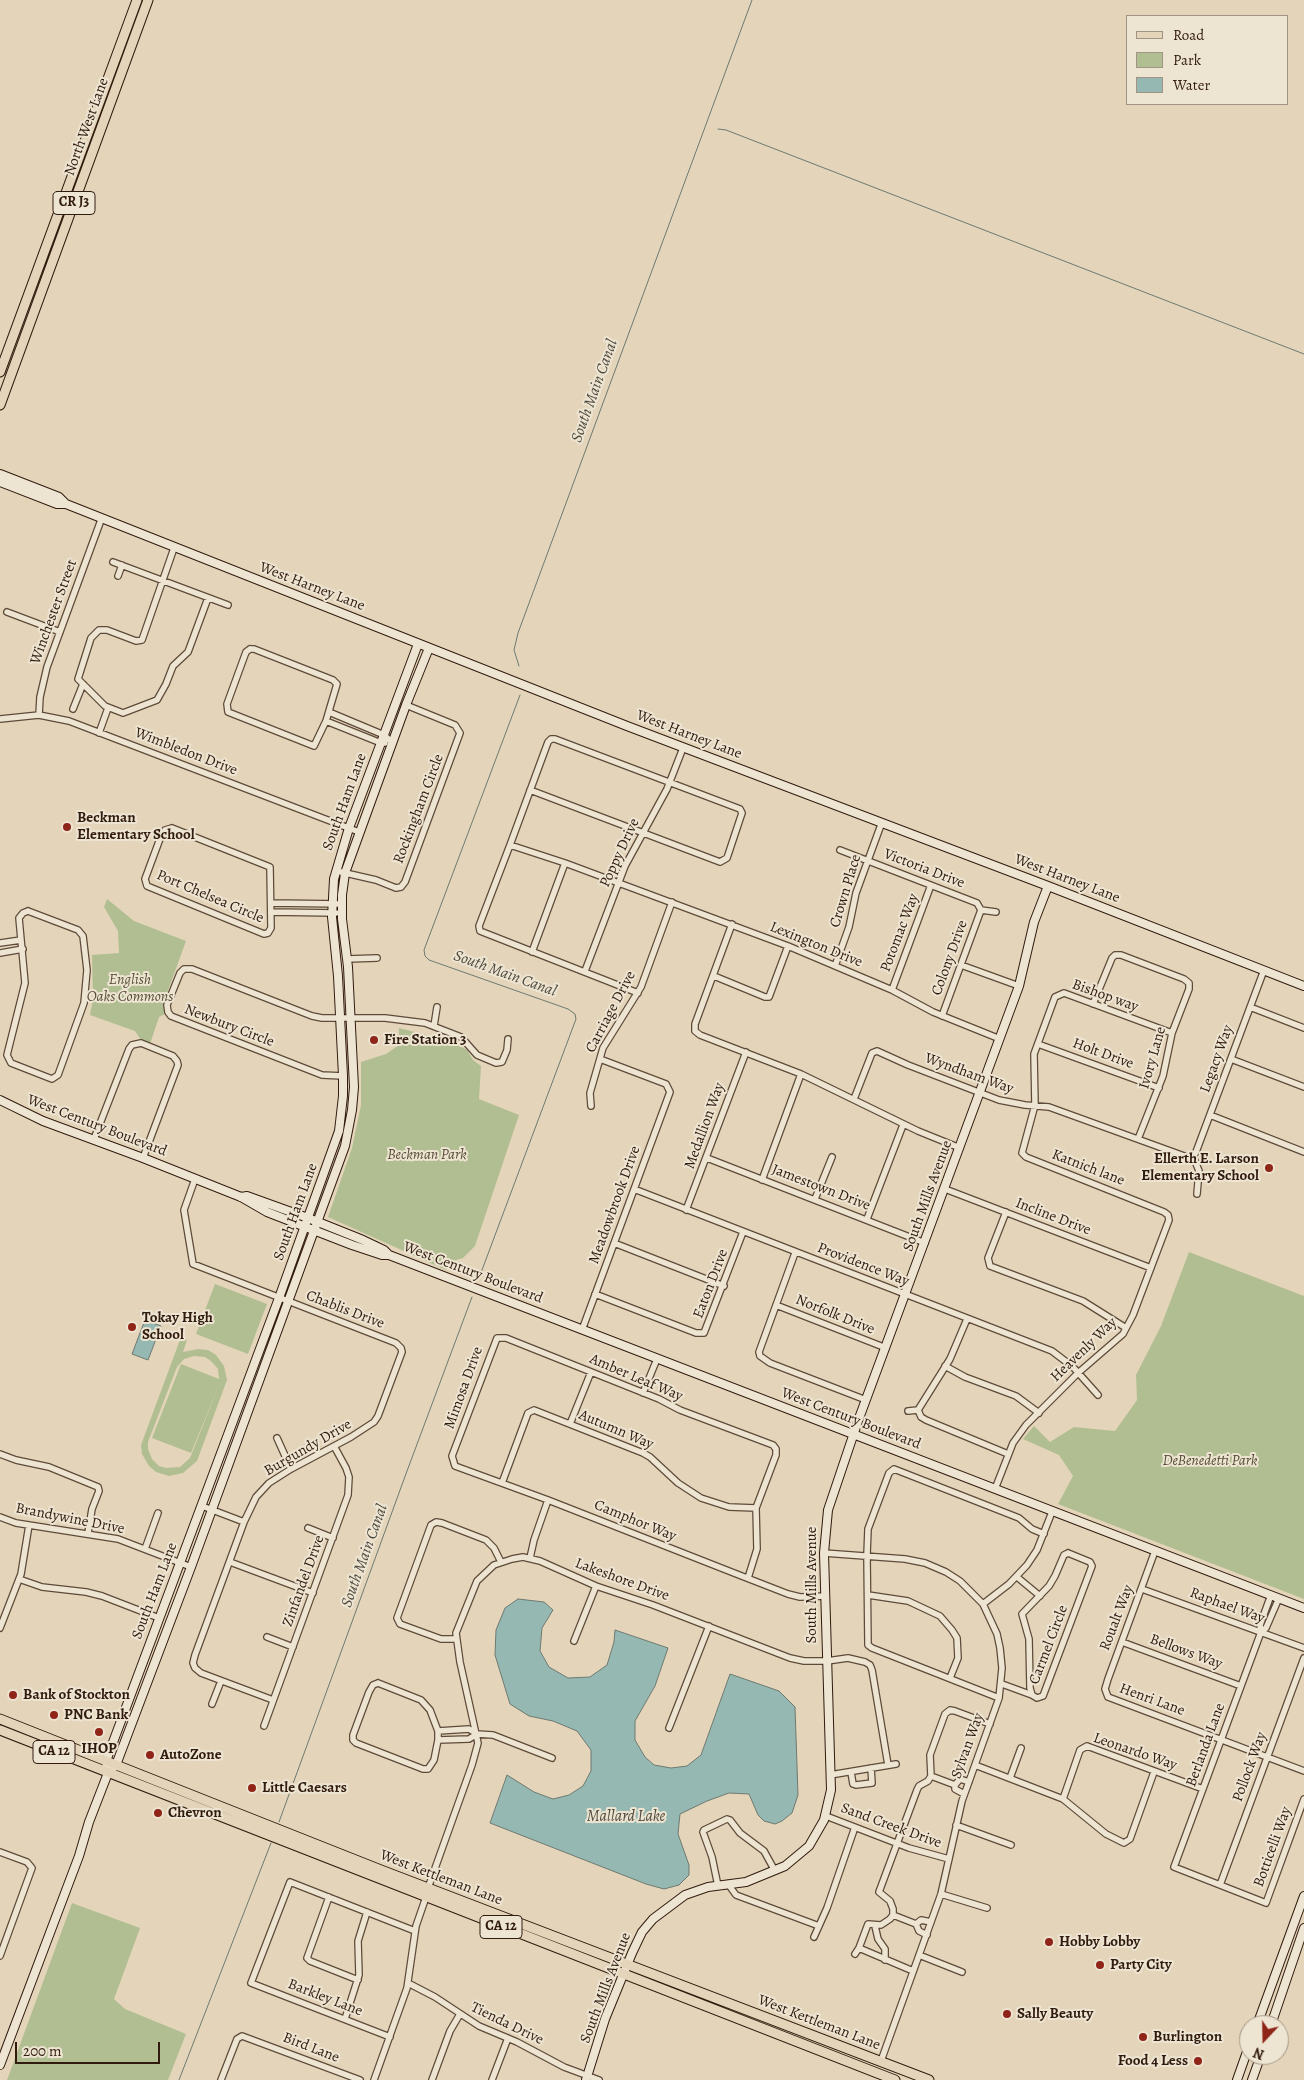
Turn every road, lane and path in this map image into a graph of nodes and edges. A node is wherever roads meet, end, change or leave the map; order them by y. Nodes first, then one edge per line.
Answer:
1 (137, 0) edge
2 (148, 0) edge
3 (0, 372) edge
4 (0, 405) edge
5 (0, 474) edge
6 (0, 482) edge
7 (66, 504) junction
8 (101, 520) junction
9 (174, 548) junction
10 (113, 562) dead end
11 (122, 565) junction
12 (118, 576) dead end
13 (163, 580) junction
14 (208, 598) junction
15 (228, 605) dead end
16 (7, 612) dead end
17 (60, 632) junction
18 (418, 644) junction
19 (429, 648) junction
20 (83, 684) junction
21 (406, 704) junction
22 (73, 708) dead end
23 (108, 708) junction
24 (329, 712) junction
25 (39, 716) junction
26 (0, 719) edge
27 (326, 721) junction
28 (99, 733) junction
29 (384, 735) junction
30 (392, 742) junction
31 (381, 743) junction
32 (683, 748) junction
33 (669, 783) junction
34 (530, 790) junction
35 (882, 822) junction
36 (349, 828) junction
37 (642, 831) junction
38 (359, 832) junction
39 (510, 844) junction
40 (840, 850) dead end
41 (868, 861) junction
42 (565, 863) junction
43 (335, 871) junction
44 (345, 873) junction
45 (618, 883) junction
46 (931, 885) junction
47 (1048, 886) junction
48 (672, 902) junction
49 (271, 903) junction
50 (332, 904) junction
51 (342, 904) junction
52 (981, 910) junction
53 (271, 912) junction
54 (996, 912) dead end
55 (332, 913) junction
56 (342, 913) junction
57 (732, 924) junction
58 (268, 933) junction
59 (272, 939) dead end
60 (21, 940) junction
61 (0, 943) edge
62 (788, 946) junction
63 (23, 949) junction
64 (532, 952) junction
65 (0, 953) edge
66 (377, 958) dead end
67 (347, 959) junction
68 (961, 964) junction
69 (835, 966) junction
70 (1264, 970) junction
71 (585, 971) junction
72 (714, 976) junction
73 (1019, 986) junction
74 (1304, 986) edge
75 (892, 990) junction
76 (638, 993) junction
77 (1093, 1004) junction
78 (437, 1007) dead end
79 (1250, 1007) junction
80 (942, 1016) junction
81 (340, 1020) junction
82 (350, 1020) junction
83 (434, 1026) junction
84 (1304, 1028) edge
85 (1172, 1033) junction
86 (508, 1039) dead end
87 (1000, 1039) junction
88 (1038, 1044) junction
89 (746, 1052) junction
90 (600, 1058) junction
91 (1230, 1059) junction
92 (801, 1074) junction
93 (343, 1076) junction
94 (1304, 1087) edge
95 (1159, 1088) junction
96 (980, 1092) junction
97 (854, 1099) junction
98 (0, 1100) edge
99 (1035, 1105) junction
100 (591, 1106) dead end
101 (1210, 1115) junction
102 (903, 1124) junction
103 (94, 1139) junction
104 (1138, 1139) junction
105 (960, 1148) junction
106 (1304, 1152) edge
107 (1193, 1156) junction
108 (832, 1157) dead end
109 (144, 1158) junction
110 (707, 1158) junction
111 (195, 1179) junction
112 (762, 1180) junction
113 (634, 1189) junction
114 (945, 1189) junction
115 (1197, 1194) dead end
116 (241, 1197) junction
117 (815, 1199) junction
118 (686, 1210) junction
119 (1006, 1212) junction
120 (1168, 1215) joint
121 (308, 1218) junction
122 (867, 1219) junction
123 (317, 1222) junction
124 (305, 1227) junction
125 (314, 1230) junction
126 (743, 1232) junction
127 (614, 1243) junction
128 (925, 1243) junction
129 (795, 1253) junction
130 (389, 1256) junction
131 (1151, 1268) junction
132 (724, 1286) junction
133 (596, 1294) junction
134 (906, 1295) junction
135 (279, 1298) junction
136 (288, 1302) junction
137 (776, 1305) junction
138 (967, 1319) junction
139 (1126, 1328) junction
140 (582, 1330) junction
141 (498, 1338) joint
142 (401, 1348) joint
143 (886, 1348) junction
144 (657, 1359) junction
145 (945, 1366) junction
146 (591, 1372) junction
147 (1078, 1373) junction
148 (643, 1393) junction
149 (1098, 1395) dead end
150 (866, 1400) junction
151 (918, 1410) junction
152 (908, 1411) dead end
153 (1039, 1412) junction
154 (570, 1424) junction
155 (854, 1436) junction
156 (278, 1438) dead end
157 (334, 1446) junction
158 (455, 1448) joint
159 (0, 1454) edge
160 (1008, 1454) junction
161 (291, 1469) junction
162 (502, 1483) junction
163 (995, 1490) junction
164 (548, 1500) junction
165 (202, 1506) junction
166 (756, 1508) junction
167 (213, 1510) junction
168 (158, 1512) dead end
169 (1052, 1512) junction
170 (0, 1517) edge
171 (244, 1522) junction
172 (28, 1525) junction
173 (308, 1528) dead end
174 (88, 1533) junction
175 (1044, 1534) junction
176 (333, 1538) junction
177 (145, 1549) junction
178 (1155, 1551) junction
179 (824, 1552) junction
180 (867, 1555) junction
181 (530, 1558) junction
182 (230, 1562) junction
183 (501, 1562) junction
184 (180, 1563) junction
185 (191, 1568) junction
186 (1017, 1576) junction
187 (748, 1578) junction
188 (18, 1579) junction
189 (596, 1586) junction
190 (1142, 1589) junction
191 (313, 1593) junction
192 (868, 1595) junction
193 (1270, 1595) junction
194 (826, 1596) junction
195 (1040, 1596) junction
196 (1279, 1598) junction
197 (983, 1604) junction
198 (1304, 1608) edge
199 (159, 1618) junction
200 (709, 1626) junction
201 (0, 1628) edge
202 (1261, 1632) junction
203 (267, 1637) dead end
204 (456, 1639) junction
205 (574, 1641) dead end
206 (1122, 1642) junction
207 (293, 1647) junction
208 (1304, 1648) edge
209 (1304, 1658) edge
210 (827, 1661) junction
211 (950, 1678) junction
212 (221, 1681) junction
213 (1002, 1684) junction
214 (1241, 1686) junction
215 (1106, 1694) joint
216 (1032, 1695) junction
217 (999, 1698) junction
218 (273, 1700) junction
219 (212, 1704) dead end
220 (0, 1719) edge
221 (990, 1724) junction
222 (264, 1726) dead end
223 (669, 1728) dead end
224 (0, 1730) edge
225 (438, 1732) junction
226 (477, 1734) junction
227 (1221, 1739) junction
228 (438, 1740) junction
229 (1021, 1748) dead end
230 (1267, 1756) junction
231 (552, 1758) dead end
232 (106, 1761) junction
233 (896, 1764) dead end
234 (116, 1765) junction
235 (888, 1765) junction
236 (975, 1765) junction
237 (871, 1768) junction
238 (1304, 1771) edge
239 (851, 1772) junction
240 (1154, 1772) junction
241 (108, 1773) junction
242 (830, 1775) junction
243 (931, 1776) junction
244 (1010, 1778) junction
245 (969, 1782) junction
246 (955, 1784) junction
247 (1202, 1790) junction
248 (964, 1794) junction
249 (1063, 1799) junction
250 (1304, 1799) edge
251 (826, 1816) junction
252 (956, 1825) junction
253 (855, 1827) junction
254 (898, 1844) junction
255 (1011, 1845) dead end
256 (0, 1852) edge
257 (948, 1859) junction
258 (775, 1871) junction
259 (368, 1874) junction
260 (728, 1884) junction
261 (1220, 1885) junction
262 (718, 1886) junction
263 (428, 1888) junction
264 (941, 1894) junction
265 (1304, 1896) edge
266 (329, 1897) junction
267 (426, 1897) junction
268 (987, 1908) dead end
269 (488, 1911) junction
270 (367, 1912) junction
271 (893, 1915) junction
272 (931, 1922) junction
273 (916, 1924) junction
274 (819, 1926) junction
275 (875, 1926) junction
276 (1304, 1928) edge
277 (415, 1931) junction
278 (926, 1935) junction
279 (814, 1937) dead end
280 (919, 1955) junction
281 (0, 1956) edge
282 (885, 1960) junction
283 (626, 1969) junction
284 (913, 1971) junction
285 (962, 1972) dead end
286 (358, 1980) junction
287 (408, 1983) junction
288 (460, 2014) junction
289 (1261, 2015) edge
290 (1274, 2015) edge
291 (345, 2019) junction
292 (390, 2037) junction
293 (508, 2038) junction
294 (881, 2061) junction
295 (0, 2065) edge
296 (1242, 2065) edge
297 (1257, 2065) edge
298 (587, 2078) edge
299 (222, 2080) edge
300 (360, 2080) edge
301 (374, 2080) edge
302 (432, 2080) edge
303 (492, 2080) edge
304 (599, 2080) edge
305 (895, 2080) edge
306 (929, 2080) edge
307 (1237, 2080) edge
308 (1253, 2080) edge

1 - 3 main road, North West Lane / CR J3
2 - 4 main road, North West Lane / CR J3
5 - 7 main road, West Harney Lane
6 - 7 main road, West Harney Lane
7 - 8 main road, West Harney Lane
8 - 9 main road, West Harney Lane
8 - 17 street, Winchester Street
9 - 13 street
9 - 18 main road, West Harney Lane
10 - 11 street
11 - 12 street
11 - 13 street
13 - 14 street
13 - 20 street
14 - 15 street
14 - 23 street
16 - 17 street
17 - 25 street, Winchester Street
18 - 19 main road, West Harney Lane
18 - 29 main road, South Ham Lane
19 - 21 main road, South Ham Lane
19 - 32 main road, West Harney Lane
20 - 22 street
20 - 23 street
21 - 30 main road, South Ham Lane
21 - 44 street, Rockingham Circle
23 - 28 street
24 - 27 street
24 - 27 street
24 - 29 street
25 - 26 street, Wimbledon Drive
25 - 28 street, Wimbledon Drive
27 - 31 street
28 - 36 street, Wimbledon Drive
29 - 30 street
29 - 31 main road, South Ham Lane
30 - 31 street
30 - 38 main road, South Ham Lane
31 - 36 main road, South Ham Lane
32 - 33 street, Poppy Drive
32 - 35 main road, West Harney Lane
33 - 34 street
33 - 37 street, Poppy Drive
33 - 37 street
34 - 37 street
34 - 39 street
35 - 41 street, Crown Place
35 - 47 main road, West Harney Lane
36 - 38 street, Wimbledon Drive
36 - 43 main road, South Ham Lane
37 - 45 street, Poppy Drive
38 - 44 main road, South Ham Lane
39 - 42 street, Lexington Drive
39 - 64 street
40 - 41 street, Victoria Drive
41 - 46 street, Victoria Drive
41 - 69 street, Crown Place
42 - 45 street, Lexington Drive
42 - 64 street
43 - 44 street, Rockingham Circle
43 - 50 main road, South Ham Lane
44 - 51 main road, South Ham Lane
45 - 48 street, Lexington Drive
45 - 71 street, Poppy Drive
46 - 52 street, Victoria Drive
46 - 75 street, Potomac Way
47 - 70 main road, West Harney Lane
47 - 73 main road, South Mills Avenue
48 - 57 street, Lexington Drive
48 - 76 street, Carriage Drive
49 - 50 street, Port Chelsea Circle
49 - 53 street, Port Chelsea Circle
49 - 58 street, Port Chelsea Circle
50 - 51 street, Port Chelsea Circle
50 - 55 main road, South Ham Lane
51 - 56 main road, South Ham Lane
52 - 54 street, Victoria Drive
52 - 68 street, Colony Drive
53 - 55 street, Port Chelsea Circle
53 - 58 street, Port Chelsea Circle
55 - 56 street, Port Chelsea Circle
55 - 81 main road, South Ham Lane
56 - 67 main road, South Ham Lane
57 - 62 street, Lexington Drive
57 - 72 street
58 - 59 street
60 - 61 street
60 - 63 street
60 - 63 street
62 - 69 street, Lexington Drive
62 - 72 street
63 - 65 street
64 - 71 street
66 - 67 street
67 - 82 main road, South Ham Lane
68 - 73 street
68 - 80 street, Colony Drive
69 - 75 street, Lexington Drive
70 - 74 main road, West Harney Lane
70 - 79 street, Legacy Way
71 - 76 street
72 - 89 street
73 - 87 main road, South Mills Avenue
75 - 80 street, Lexington Drive
76 - 90 street, Carriage Drive
77 - 85 street, Bishop way
77 - 85 street, Ivory Lane
77 - 88 street, Bishop way
78 - 83 street
79 - 84 street
79 - 91 street, Legacy Way
80 - 87 street, Lexington Drive
81 - 82 street
81 - 93 main road, South Ham Lane
81 - 93 street, Newbury Circle
82 - 83 street
82 - 123 main road, South Ham Lane
83 - 86 street
85 - 95 street, Ivory Lane
87 - 96 main road, South Mills Avenue
88 - 95 street, Holt Drive
88 - 99 street
89 - 92 street
89 - 110 street, Medallion Way
90 - 100 street, Carriage Drive
90 - 113 street, Meadowbrook Drive
91 - 94 street
91 - 101 street, Legacy Way
92 - 97 street
92 - 112 street
93 - 121 main road, South Ham Lane
95 - 104 street, Ivory Lane
96 - 97 street, Wyndham Way
96 - 99 street, Wyndham Way
96 - 105 main road, South Mills Avenue
97 - 102 street
98 - 103 main road, West Century Boulevard
99 - 104 street, Wyndham Way
99 - 120 street, Katnich lane
101 - 106 street
101 - 107 street, Legacy Way
102 - 105 street
102 - 122 street
103 - 109 main road, West Century Boulevard
103 - 109 street
104 - 107 street, Wyndham Way
105 - 114 main road, South Mills Avenue
107 - 115 street
108 - 117 street
109 - 111 main road, West Century Boulevard
110 - 112 street, Jamestown Drive
110 - 118 street, Medallion Way
111 - 116 main road, West Century Boulevard
111 - 135 street
112 - 117 street, Jamestown Drive
113 - 118 street, Providence Way
113 - 127 street, Meadowbrook Drive
114 - 119 street, Incline Drive
114 - 128 main road, South Mills Avenue
116 - 121 main road, West Century Boulevard
116 - 124 main road, West Century Boulevard
117 - 122 street, Jamestown Drive
118 - 126 street, Providence Way
119 - 131 street, Incline Drive
119 - 139 street
120 - 131 street, Heavenly Way
121 - 123 main road, West Century Boulevard
121 - 124 main road, South Ham Lane
122 - 128 street, Jamestown Drive
123 - 125 main road, South Ham Lane
123 - 130 main road, West Century Boulevard
124 - 125 main road, West Century Boulevard
124 - 135 main road, South Ham Lane
125 - 130 main road, West Century Boulevard
125 - 136 main road, South Ham Lane
126 - 129 street, Providence Way
126 - 132 street, Eaton Drive
127 - 132 street
127 - 133 street, Meadowbrook Drive
128 - 134 main road, South Mills Avenue
129 - 134 street, Providence Way
129 - 137 street
130 - 140 main road, West Century Boulevard
131 - 139 street, Heavenly Way
132 - 133 street, Eaton Drive
133 - 140 street, Meadowbrook Drive
134 - 138 street, Providence Way
134 - 143 main road, South Mills Avenue
135 - 136 street, Chablis Drive
135 - 165 main road, South Ham Lane
136 - 142 street, Chablis Drive
136 - 167 main road, South Ham Lane
137 - 143 street, Norfolk Drive
137 - 150 street
138 - 145 street
138 - 147 street, Providence Way
139 - 147 street, Heavenly Way
140 - 144 main road, West Century Boulevard
141 - 146 street, Amber Leaf Way
141 - 158 street, Mimosa Drive
142 - 157 street, Burgundy Drive
143 - 150 main road, South Mills Avenue
144 - 148 street
144 - 155 main road, West Century Boulevard
145 - 151 street
145 - 153 street
146 - 148 street, Amber Leaf Way
146 - 154 street
147 - 149 street, Providence Way
147 - 153 street, Heavenly Way
148 - 166 street, Amber Leaf Way
150 - 155 main road, South Mills Avenue
151 - 152 street
151 - 160 street
153 - 160 street, Heavenly Way
154 - 162 street, Autumn Way
154 - 166 street, Autumn Way
155 - 163 main road, West Century Boulevard
155 - 179 main road, South Mills Avenue
156 - 161 street
157 - 161 street, Burgundy Drive
157 - 176 street, Zinfandel Drive
158 - 162 street, Camphor Way
159 - 174 street
160 - 163 street, Heavenly Way
161 - 171 street, Burgundy Drive
162 - 164 street, Camphor Way
163 - 169 main road, West Century Boulevard
164 - 181 street
164 - 187 street, Camphor Way
165 - 167 street
165 - 184 main road, South Ham Lane
166 - 187 street
167 - 171 street
167 - 185 main road, South Ham Lane
168 - 177 street
169 - 175 street
169 - 178 main road, West Century Boulevard
170 - 172 street, Brandywine Drive
171 - 182 street, Burgundy Drive
172 - 174 street, Brandywine Drive
172 - 188 street
173 - 176 street
174 - 177 street, Brandywine Drive
175 - 180 street
175 - 186 street
176 - 191 street, Zinfandel Drive
177 - 184 street, Brandywine Drive
178 - 190 street, Roualt Way
178 - 193 main road, West Century Boulevard
179 - 180 street, Sylvan Way
179 - 194 main road, South Mills Avenue
180 - 192 street
180 - 197 street, Sylvan Way
181 - 183 street, Lakeshore Drive
181 - 189 street, Lakeshore Drive
182 - 191 street
182 - 212 street, Burgundy Drive
183 - 204 street, Lakeshore Drive
183 - 204 street
184 - 185 street, Brandywine Drive
184 - 199 main road, South Ham Lane
185 - 234 main road, South Ham Lane
186 - 195 street, Carmel Circle
186 - 197 street
187 - 194 street, Camphor Way
188 - 199 street
188 - 201 street
189 - 200 street, Lakeshore Drive
189 - 205 street
190 - 202 street, Raphael Way
190 - 206 street, Roualt Way
191 - 207 street, Zinfandel Drive
192 - 211 street
192 - 211 street
193 - 196 main road, West Century Boulevard
193 - 202 street, Berlanda Lane
194 - 210 main road, South Mills Avenue
195 - 216 street, Carmel Circle
195 - 216 street, Carmel Circle
196 - 198 main road, West Century Boulevard
196 - 202 street, Berlanda Lane
197 - 213 street, Sylvan Way
199 - 232 main road, South Ham Lane
200 - 210 street, Lakeshore Drive
200 - 223 street
202 - 208 street, Raphael Way
202 - 214 street, Berlanda Lane
203 - 207 street
204 - 226 street, Lakeshore Drive
206 - 214 street, Bellows Way
206 - 215 street, Roualt Way
207 - 218 street, Zinfandel Drive
209 - 230 street, Pollock Way
210 - 235 street, Lakeshore Drive
210 - 242 main road, South Mills Avenue
211 - 217 street
212 - 218 street
212 - 219 street
213 - 216 street
213 - 217 street, Sylvan Way
214 - 227 street, Berlanda Lane
215 - 227 street, Henri Lane
217 - 221 street, Sylvan Way
218 - 222 street, Zinfandel Drive
220 - 232 main road, West Kettleman Lane / CA 12
221 - 236 street, Sylvan Way
221 - 243 street
224 - 241 main road, West Kettleman Lane / CA 12
225 - 226 street
225 - 228 street
225 - 228 street
226 - 228 street
226 - 231 street
226 - 263 street, Lakeshore Drive
227 - 230 street, Henri Lane
227 - 247 street, Berlanda Lane
229 - 244 street
230 - 238 street, Henri Lane
230 - 261 street, Pollock Way
232 - 234 main road, West Kettleman Lane / CA 12
232 - 241 main road, South Ham Lane
233 - 235 street
234 - 241 main road, South Ham Lane
234 - 263 main road, West Kettleman Lane / CA 12
235 - 237 street
236 - 244 street
236 - 245 street, Sylvan Way
237 - 239 street
237 - 239 street
239 - 242 street
240 - 247 street, Leonardo Way
240 - 249 street, Leonardo Way
240 - 249 street
241 - 259 main road, West Kettleman Lane / CA 12
241 - 295 main road, South Ham Lane
242 - 251 main road, South Mills Avenue
243 - 246 street
243 - 254 street
244 - 249 street
245 - 246 street
245 - 248 street, Sylvan Way
246 - 248 street
247 - 261 street, Berlanda Lane
248 - 252 street, Sylvan Way
250 - 261 street, Botticelli Way
251 - 253 street, Sand Creek Drive
251 - 258 main road, South Mills Avenue
252 - 255 street
252 - 257 street, Sylvan Way
253 - 254 street, Sand Creek Drive
253 - 274 street
254 - 257 street, Sand Creek Drive
254 - 271 street
256 - 281 street
257 - 264 street, Sylvan Way
258 - 260 main road, South Mills Avenue
258 - 262 street
259 - 263 main road
259 - 267 main road, West Kettleman Lane / CA 12
260 - 262 main road, South Mills Avenue
260 - 274 street
262 - 283 main road, South Mills Avenue
263 - 269 main road, West Kettleman Lane / CA 12
264 - 268 street
264 - 272 street, Sylvan Way
265 - 289 main road
266 - 270 street
266 - 286 street
266 - 291 street, Barkley Lane
267 - 269 main road
267 - 277 street
267 - 283 main road, West Kettleman Lane / CA 12
269 - 283 main road, West Kettleman Lane / CA 12
270 - 277 street
270 - 286 street
271 - 273 street
271 - 275 street
272 - 273 street
272 - 278 street, Sylvan Way
273 - 278 street
274 - 279 street
275 - 282 street
275 - 282 street
276 - 290 main road
277 - 287 street
278 - 280 street, Sylvan Way
280 - 284 street, Sylvan Way
280 - 285 street
282 - 284 street
283 - 294 main road, West Kettleman Lane / CA 12
283 - 298 main road, South Mills Avenue
283 - 305 main road, West Kettleman Lane / CA 12
284 - 294 street, Sylvan Way
286 - 291 street
287 - 288 street, Tienda Drive
287 - 292 street
288 - 293 street, Tienda Drive
288 - 302 street
291 - 292 street, Barkley Lane
292 - 301 street
293 - 298 street, Tienda Drive
293 - 303 street
294 - 306 main road, West Kettleman Lane / CA 12
296 - 307 main road
297 - 308 main road
298 - 304 street, Tienda Drive
299 - 300 street, Bird Lane

